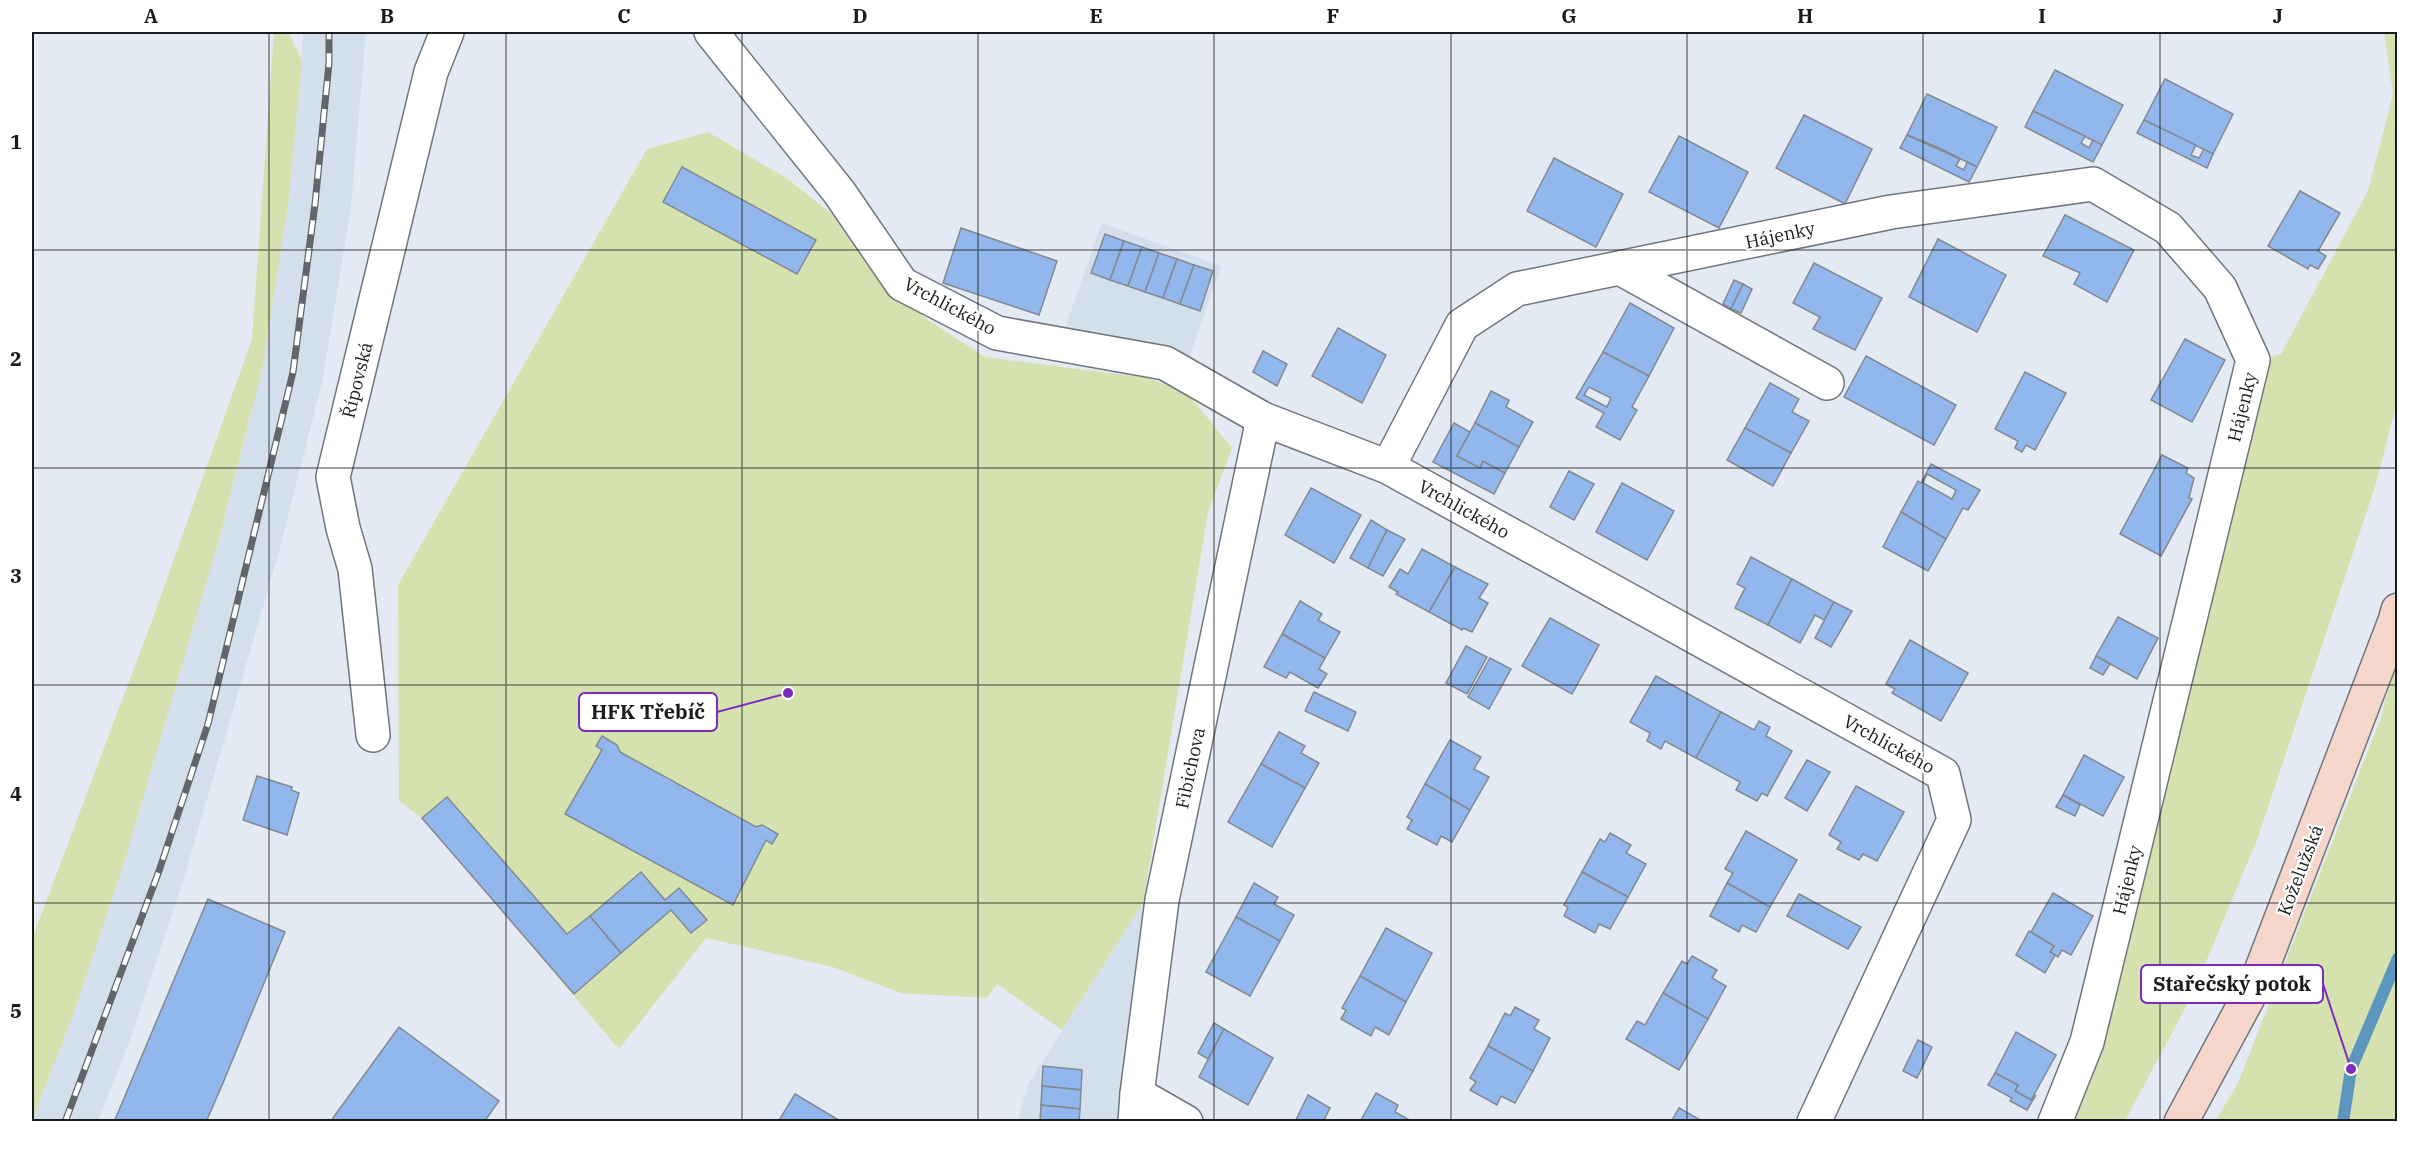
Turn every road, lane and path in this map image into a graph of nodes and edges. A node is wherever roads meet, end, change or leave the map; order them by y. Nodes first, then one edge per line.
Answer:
1 (447, 32) edge
2 (711, 32) edge
3 (1620, 268) junction
4 (1827, 384) dead end
5 (1263, 418) junction
6 (1388, 467) junction
7 (2397, 610) edge
8 (373, 735) dead end
9 (1136, 1108) edge
10 (1186, 1122) edge
11 (1814, 1122) edge
12 (2055, 1122) edge
13 (2181, 1122) edge

1 - 8 street, Řípovská
2 - 5 street, Vrchlického
3 - 4 street
3 - 6 street, Hájenky
3 - 12 street, Hájenky
5 - 6 street, Vrchlického
5 - 9 street, Fibichova
6 - 11 street, Vrchlického
7 - 13 main road, Koželužská
9 - 10 street

